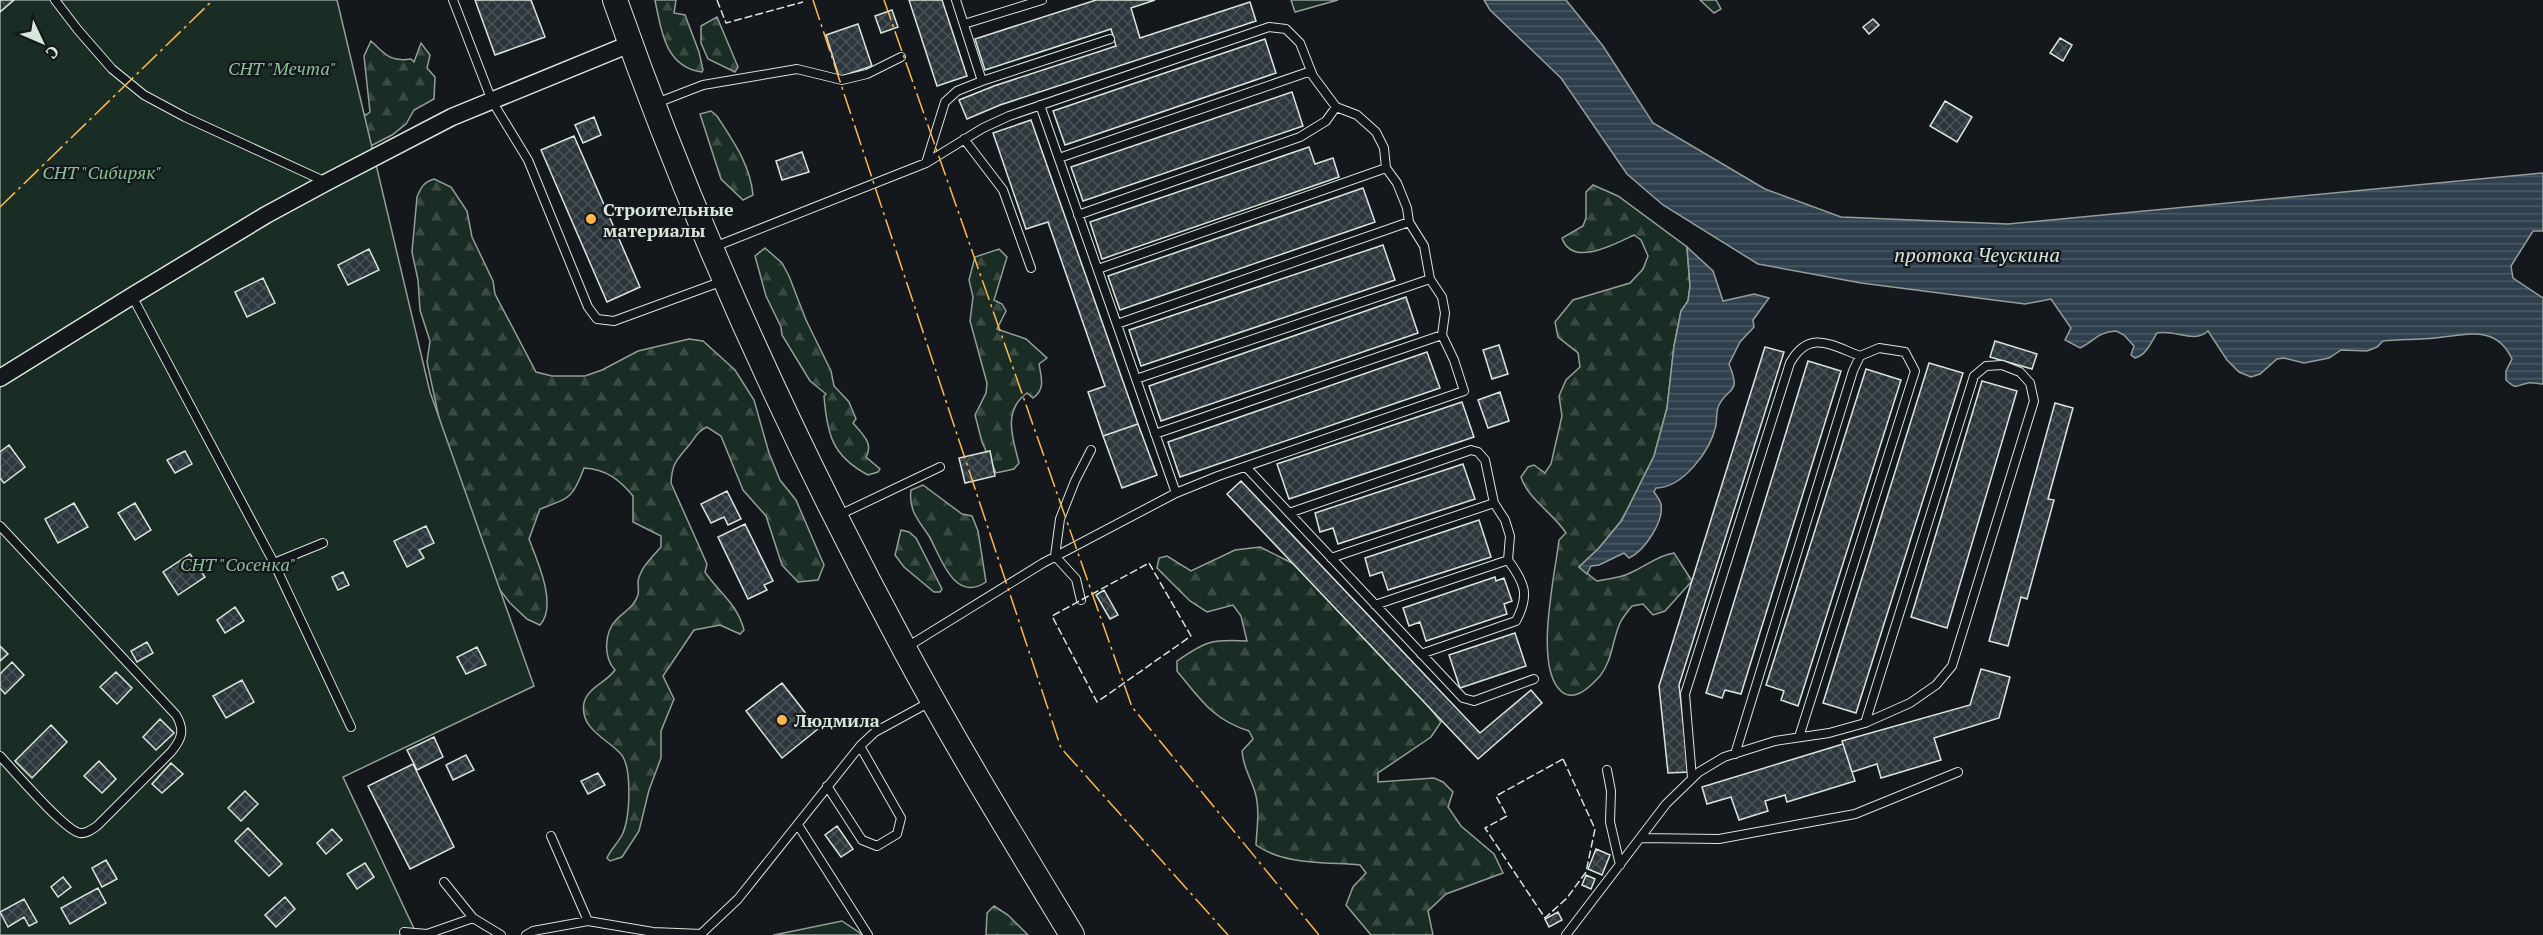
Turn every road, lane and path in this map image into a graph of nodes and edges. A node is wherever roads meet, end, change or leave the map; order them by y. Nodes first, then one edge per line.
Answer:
1 (55, 0) edge
2 (453, 0) edge
3 (615, 0) edge
4 (956, 0) edge
5 (1042, 0) edge
6 (964, 24) junction
7 (1110, 39) dead end
8 (630, 44) junction
9 (901, 57) dead end
10 (1311, 71) junction
11 (982, 81) junction
12 (492, 101) junction
13 (654, 104) junction
14 (1040, 105) junction
15 (1336, 107) junction
16 (964, 139) junction
17 (1059, 158) junction
18 (926, 163) junction
19 (1386, 168) junction
20 (327, 182) junction
21 (1078, 215) junction
22 (1408, 222) junction
23 (712, 248) junction
24 (1030, 268) dead end
25 (1098, 269) junction
26 (726, 279) junction
27 (1430, 279) junction
28 (132, 296) junction
29 (1117, 324) junction
30 (1442, 335) junction
31 (1860, 357) junction
32 (0, 378) edge
33 (1136, 379) junction
34 (1155, 434) junction
35 (1091, 450) dead end
36 (940, 467) dead end
37 (1246, 467) junction
38 (1176, 494) junction
39 (1494, 503) junction
40 (1289, 513) junction
41 (837, 516) junction
42 (0, 526) edge
43 (323, 543) dead end
44 (1055, 556) junction
45 (1331, 558) junction
46 (1508, 560) junction
47 (274, 563) junction
48 (1081, 600) dead end
49 (1375, 605) junction
50 (905, 649) junction
51 (1420, 654) junction
52 (1534, 679) dead end
53 (933, 700) junction
54 (1865, 723) junction
55 (351, 727) dead end
56 (1799, 737) junction
57 (860, 746) junction
58 (1735, 754) junction
59 (0, 756) edge
60 (1607, 770) dead end
61 (1958, 772) dead end
62 (1692, 778) junction
63 (827, 786) junction
64 (798, 825) junction
65 (551, 836) dead end
66 (1641, 837) junction
67 (1620, 865) junction
68 (444, 882) dead end
69 (472, 918) junction
70 (588, 921) junction
71 (404, 932) dead end
72 (701, 934) edge
73 (501, 935) edge
74 (526, 935) edge
75 (868, 935) edge
76 (1072, 935) edge
77 (1566, 935) edge

1 - 20 lane
2 - 12 lane
3 - 8 main road
4 - 6 lane
5 - 6 lane
6 - 11 lane
7 - 11 lane
8 - 12 street
8 - 13 main road
9 - 13 lane
10 - 14 lane
10 - 15 lane
10 - 17 lane
11 - 18 lane
12 - 20 street
12 - 26 lane
13 - 23 main road
14 - 16 lane
14 - 17 lane
15 - 19 lane
15 - 21 lane
16 - 18 lane
16 - 24 lane
17 - 21 lane
18 - 23 lane
19 - 22 lane
19 - 25 lane
20 - 28 street
21 - 25 lane
22 - 27 lane
22 - 29 lane
23 - 26 main road
25 - 29 lane
26 - 41 main road
27 - 30 lane
27 - 33 lane
28 - 32 street
28 - 47 lane
29 - 33 lane
30 - 34 lane
30 - 37 lane
31 - 56 lane
31 - 58 lane
31 - 62 lane
33 - 34 lane
34 - 38 lane
35 - 44 lane
36 - 41 lane
37 - 38 lane
37 - 40 lane
38 - 44 lane
39 - 40 lane
39 - 45 lane
39 - 46 lane
40 - 45 lane
41 - 50 main road
42 - 59 lane
43 - 47 lane
44 - 48 lane
44 - 50 lane
45 - 49 lane
46 - 49 lane
46 - 51 lane
47 - 55 lane
49 - 51 lane
50 - 53 main road
51 - 52 lane
53 - 57 lane
53 - 76 main road
54 - 54 lane
54 - 56 lane
56 - 58 lane
57 - 63 lane
57 - 63 lane
58 - 62 lane
60 - 67 lane
61 - 66 lane
62 - 66 lane
63 - 64 lane
64 - 72 lane
64 - 75 lane
65 - 70 lane
66 - 67 lane
67 - 77 lane
68 - 69 lane
69 - 71 lane
69 - 73 lane
70 - 72 lane
70 - 74 lane

